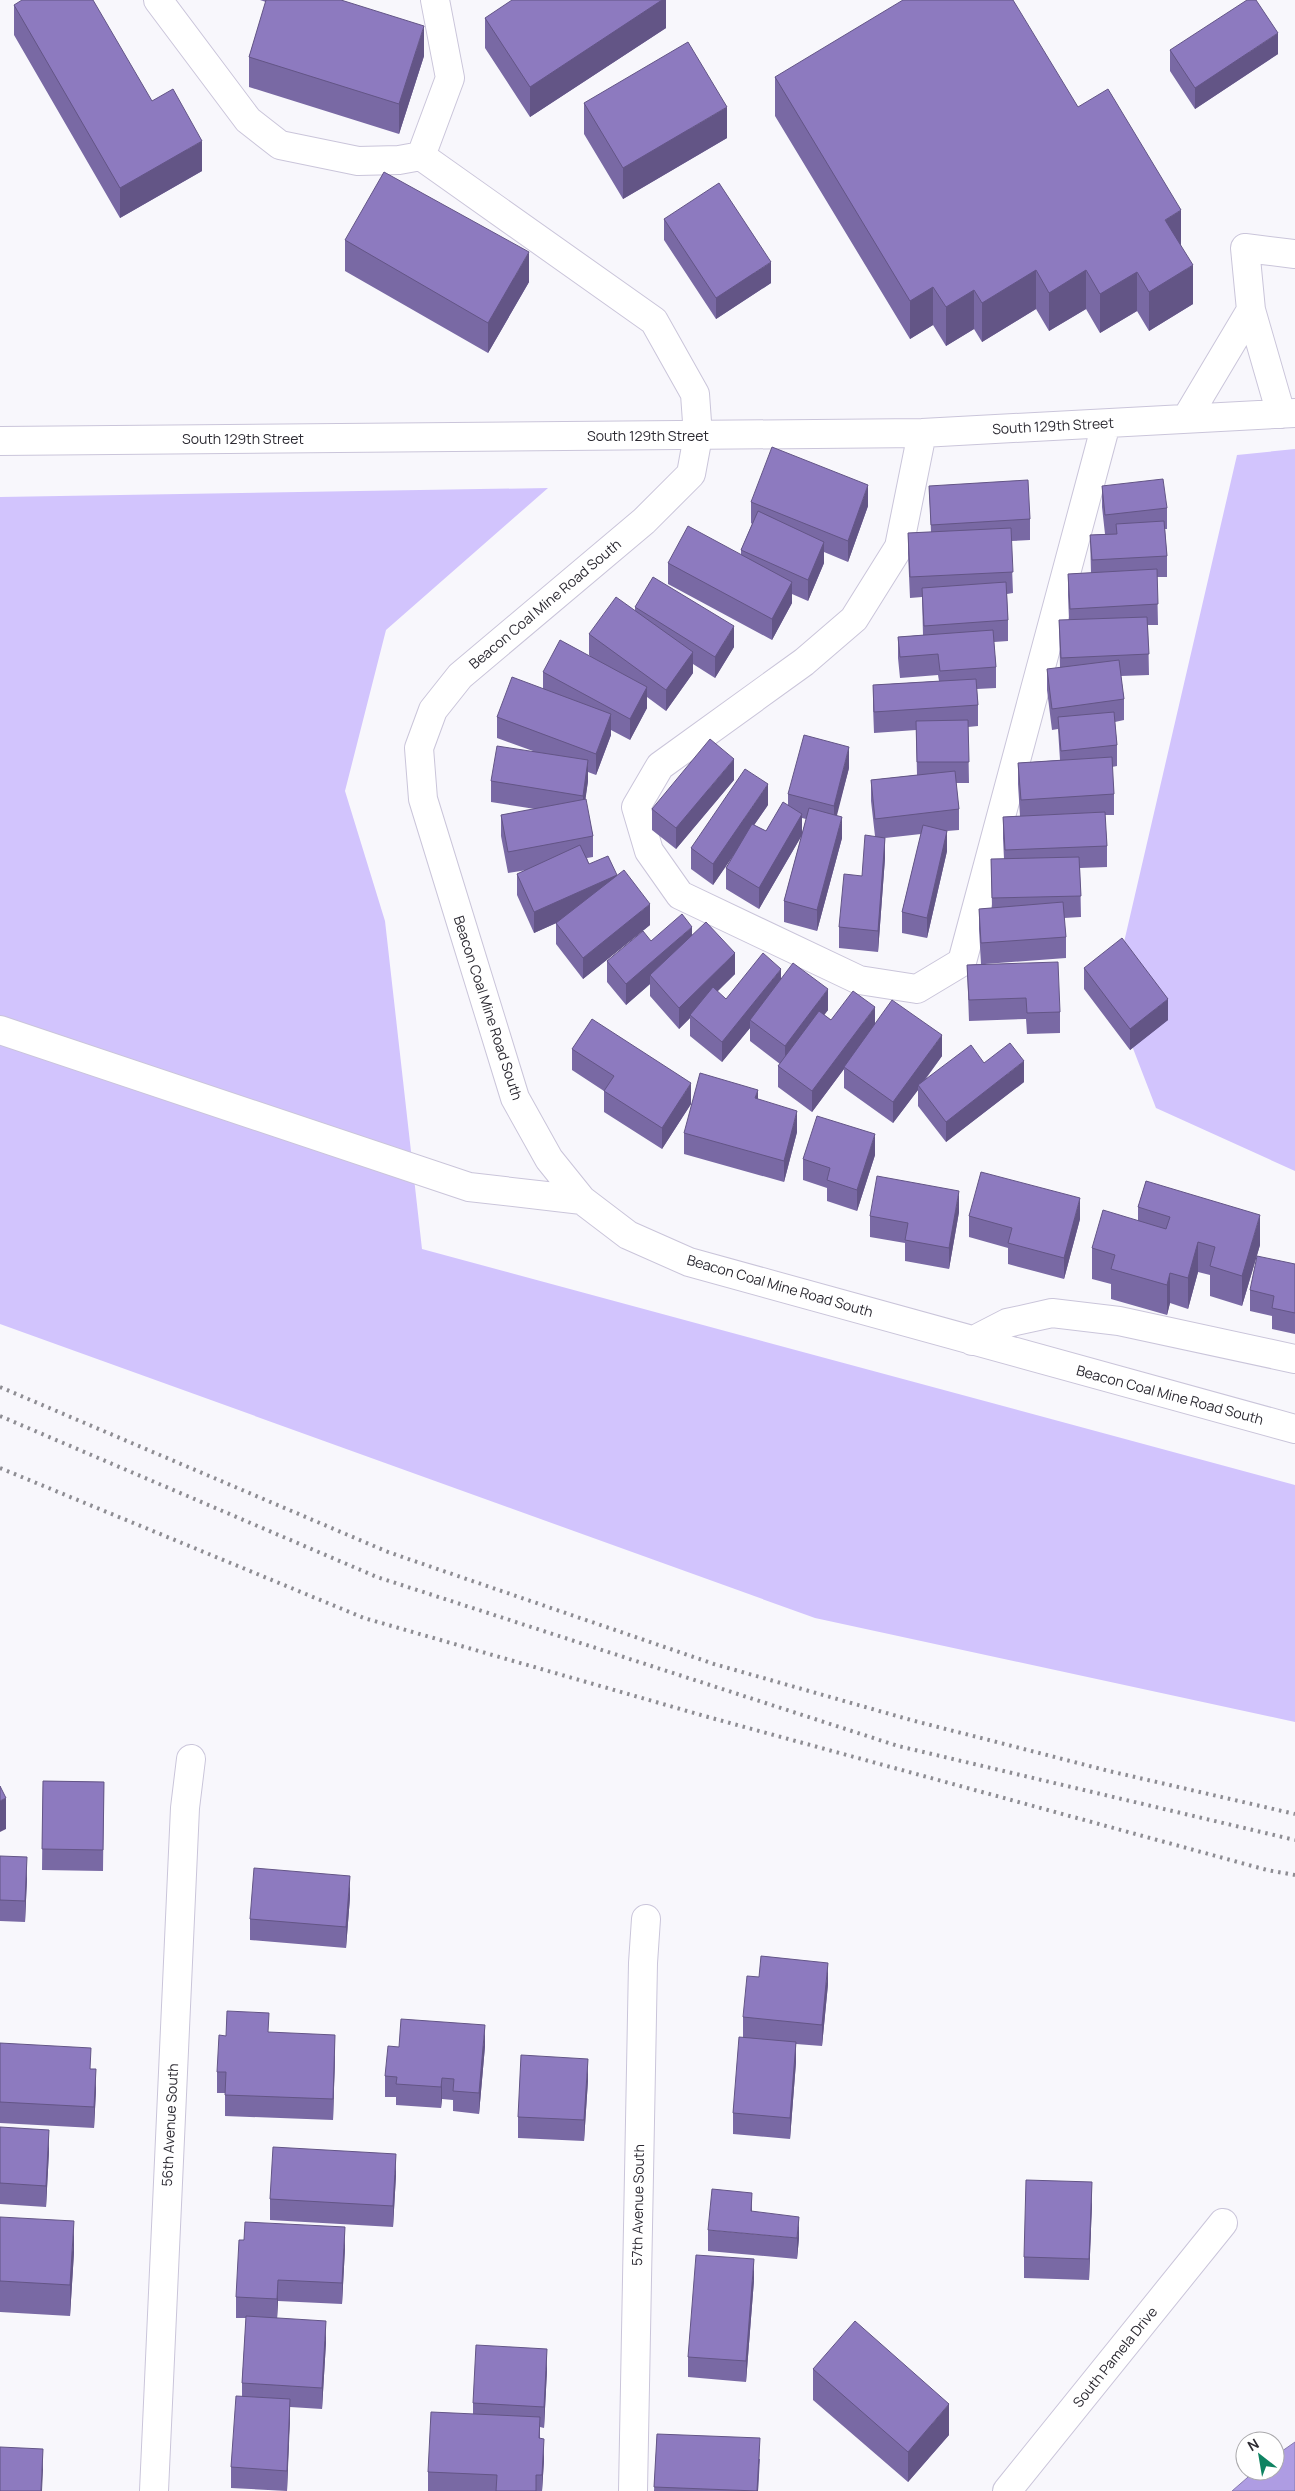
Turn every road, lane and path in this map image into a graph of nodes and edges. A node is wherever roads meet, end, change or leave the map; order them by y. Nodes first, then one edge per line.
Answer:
1 (158, 0) edge
2 (435, 0) edge
3 (421, 156) junction
4 (1295, 254) edge
5 (1251, 310) junction
6 (1288, 414) edge
7 (1186, 419) junction
8 (1106, 424) junction
9 (922, 433) junction
10 (698, 436) junction
11 (0, 441) edge
12 (0, 1030) edge
13 (582, 1200) junction
14 (972, 1341) junction
15 (1295, 1359) edge
16 (1295, 1429) edge
17 (191, 1759) dead end
18 (646, 1919) dead end
19 (1223, 2223) dead end
20 (154, 2491) edge
21 (633, 2491) edge
22 (1007, 2491) edge

1 - 3 street
2 - 3 street
3 - 10 street, Beacon Coal Mine Road South
4 - 5 street
5 - 6 street
5 - 7 street
6 - 7 street, South 129th Street
7 - 8 street, South 129th Street
8 - 9 street, South 129th Street
8 - 9 street
9 - 10 street, South 129th Street
10 - 11 street, South 129th Street
10 - 13 street, Beacon Coal Mine Road South
12 - 13 street
13 - 14 street, Beacon Coal Mine Road South
14 - 15 street
14 - 16 street, Beacon Coal Mine Road South
17 - 20 street, 56th Avenue South
18 - 21 street, 57th Avenue South
19 - 22 street, South Pamela Drive

